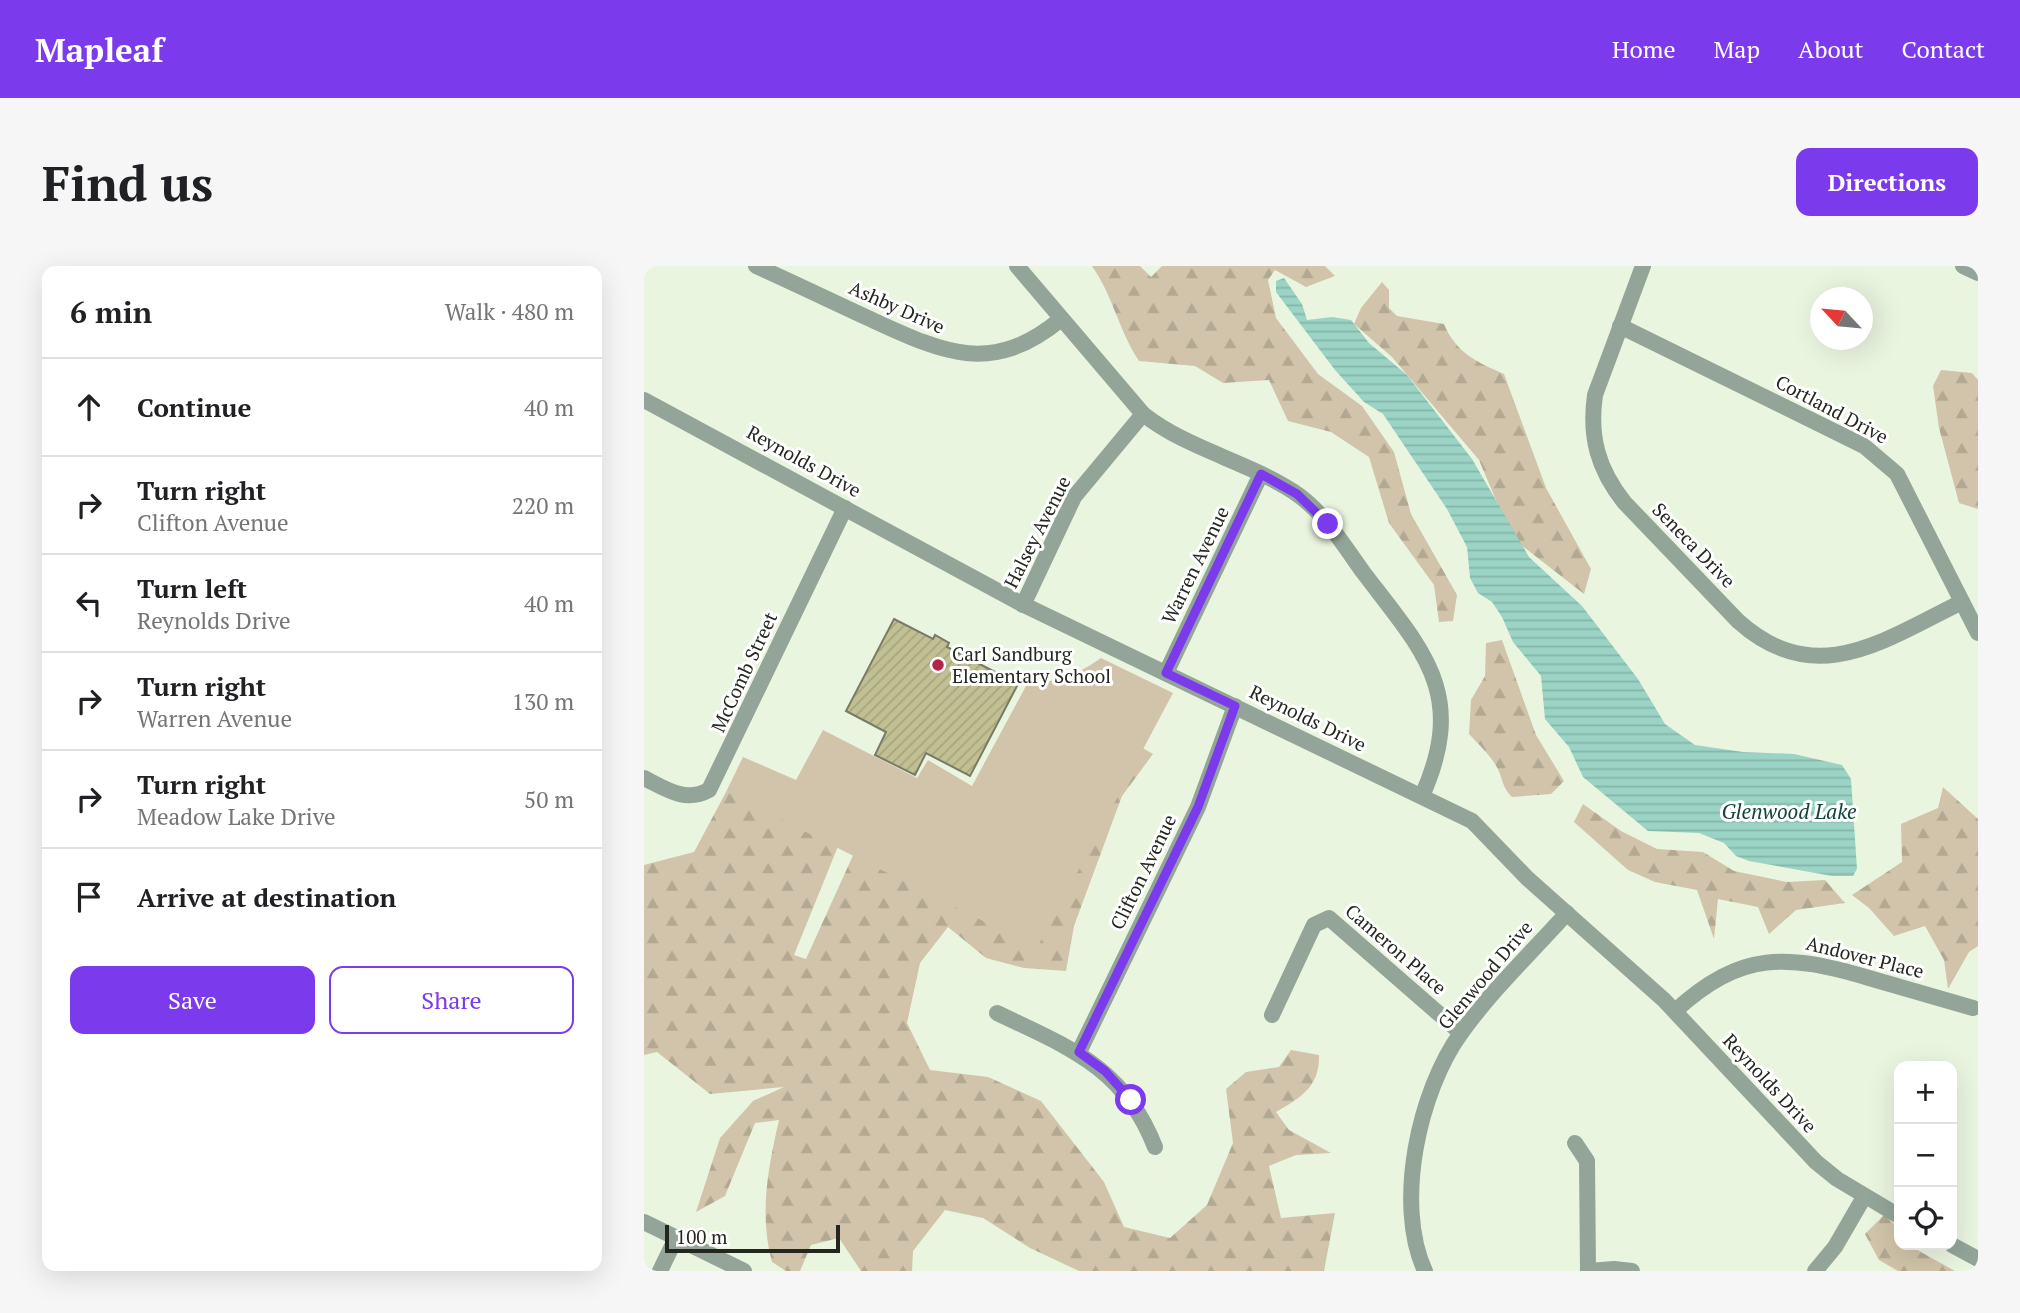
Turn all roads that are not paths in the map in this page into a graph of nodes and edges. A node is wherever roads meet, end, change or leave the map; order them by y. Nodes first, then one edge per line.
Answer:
1 (757, 266) edge
2 (1017, 266) edge
3 (1643, 266) edge
4 (1963, 266) edge
5 (1978, 273) edge
6 (1061, 318) junction
7 (1620, 326) junction
8 (644, 400) edge
9 (1143, 414) junction
10 (1261, 474) junction
11 (845, 508) junction
12 (1962, 602) junction
13 (1023, 605) junction
14 (1978, 634) edge
15 (1166, 673) junction
16 (1235, 706) junction
17 (644, 778) edge
18 (1422, 796) junction
19 (1567, 913) junction
20 (1972, 1008) dead end
21 (1675, 1011) junction
22 (997, 1013) dead end
23 (1272, 1015) dead end
24 (1461, 1033) junction
25 (1079, 1052) junction
26 (1576, 1143) dead end
27 (1155, 1147) dead end
28 (1864, 1196) junction
29 (1894, 1213) edge
30 (644, 1222) edge
31 (676, 1238) junction
32 (1957, 1248) edge
33 (1978, 1259) edge
34 (1824, 1268) edge
35 (660, 1271) edge
36 (744, 1271) edge
37 (1425, 1271) edge
38 (1589, 1271) edge
39 (1632, 1271) edge

1 - 6 street, Ashby Drive
2 - 6 street
3 - 7 street, Seneca Drive
4 - 5 street
6 - 9 street
7 - 12 street, Cortland Drive
7 - 12 street, Seneca Drive
8 - 11 street, Reynolds Drive
9 - 10 street
9 - 13 street, Halsey Avenue
10 - 15 street, Warren Avenue
10 - 18 street
11 - 13 street, Reynolds Drive
11 - 17 street, McComb Street
12 - 14 street, Cortland Drive
13 - 15 street, Reynolds Drive
15 - 16 street, Reynolds Drive
16 - 18 street, Reynolds Drive
16 - 25 street, Clifton Avenue
18 - 19 street, Reynolds Drive
19 - 21 street, Reynolds Drive
19 - 24 street, Glenwood Drive
20 - 21 street, Andover Place
21 - 28 street, Reynolds Drive
22 - 25 street
23 - 24 street, Cameron Place
24 - 37 street, Glenwood Drive
25 - 27 street
26 - 38 street
28 - 29 street, Reynolds Drive
28 - 34 street
30 - 31 street
31 - 35 street
31 - 36 street
32 - 33 street
38 - 39 street

